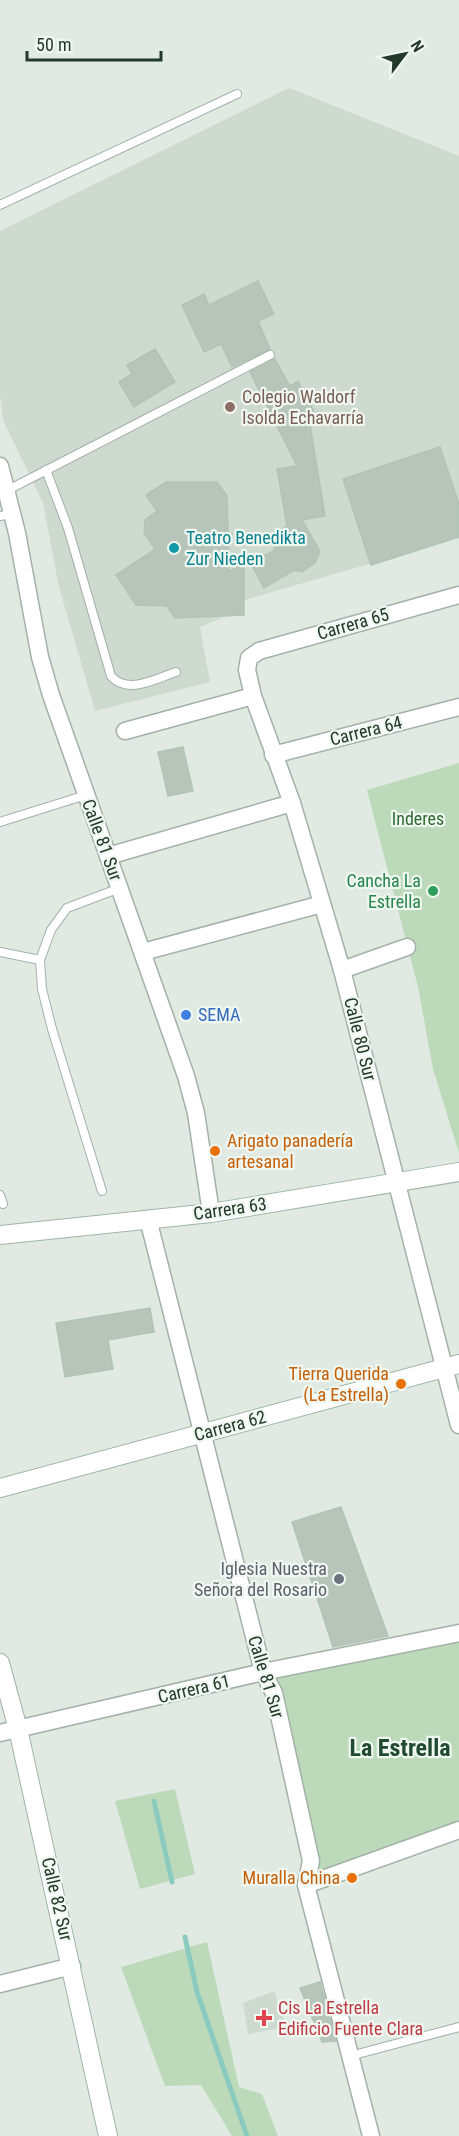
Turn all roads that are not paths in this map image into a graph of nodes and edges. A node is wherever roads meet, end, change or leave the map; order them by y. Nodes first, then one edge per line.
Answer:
1 (237, 94) dead end
2 (0, 205) edge
3 (270, 356) dead end
4 (0, 466) edge
5 (46, 470) junction
6 (6, 491) junction
7 (6, 515) edge
8 (459, 595) edge
9 (249, 658) joint
10 (176, 672) dead end
11 (253, 696) junction
12 (459, 707) edge
13 (124, 731) dead end
14 (273, 755) junction
15 (86, 795) junction
16 (292, 803) junction
17 (0, 822) edge
18 (108, 856) junction
19 (120, 888) junction
20 (322, 904) junction
21 (407, 947) dead end
22 (0, 952) edge
23 (143, 952) junction
24 (40, 960) junction
25 (342, 970) junction
26 (459, 1172) edge
27 (397, 1184) junction
28 (102, 1191) dead end
29 (211, 1213) junction
30 (148, 1219) junction
31 (0, 1235) edge
32 (452, 1366) edge
33 (459, 1425) edge
34 (203, 1434) junction
35 (0, 1488) edge
36 (459, 1633) edge
37 (0, 1663) edge
38 (263, 1672) junction
39 (18, 1729) junction
40 (0, 1733) edge
41 (459, 1830) edge
42 (306, 1885) junction
43 (72, 1965) junction
44 (0, 1984) edge
45 (459, 2026) edge
46 (350, 2056) junction
47 (108, 2136) edge
48 (371, 2136) edge

1 - 2 lane
3 - 5 lane
4 - 6 street, Calle 81 Sur
5 - 6 lane
5 - 10 lane
6 - 7 street, Calle 81 Sur
7 - 15 street, Calle 81 Sur
8 - 9 street, Carrera 65
9 - 11 street, Calle 80 Sur
11 - 13 street
11 - 14 street, Calle 80 Sur
12 - 14 street, Carrera 64
14 - 16 street, Calle 80 Sur
15 - 17 lane
15 - 18 street, Calle 81 Sur
16 - 18 street
16 - 20 street, Calle 80 Sur
18 - 19 street, Calle 81 Sur
19 - 23 street, Calle 81 Sur
19 - 24 lane
20 - 23 street
20 - 25 street, Calle 80 Sur
21 - 25 street
22 - 24 lane
23 - 29 street, Calle 81 Sur
24 - 28 lane
25 - 27 street, Calle 80 Sur
26 - 27 street, Carrera 63
27 - 29 street, Carrera 63
27 - 32 street, Calle 80 Sur
29 - 30 street, Carrera 63
30 - 31 street, Carrera 63
30 - 34 street, Calle 81 Sur
32 - 33 street, Calle 80 Sur
32 - 34 street, Carrera 62
34 - 35 street, Carrera 62
34 - 38 street, Calle 81 Sur
36 - 38 street, Carrera 61
37 - 39 street, Calle 82 Sur
38 - 39 street, Carrera 61
38 - 42 street, Calle 81 Sur
39 - 40 street, Carrera 61
39 - 43 street, Calle 82 Sur
41 - 42 street
42 - 46 street, Calle 81 Sur
43 - 44 street
43 - 47 street, Calle 82 Sur
45 - 46 lane
46 - 48 street, Calle 81 Sur

